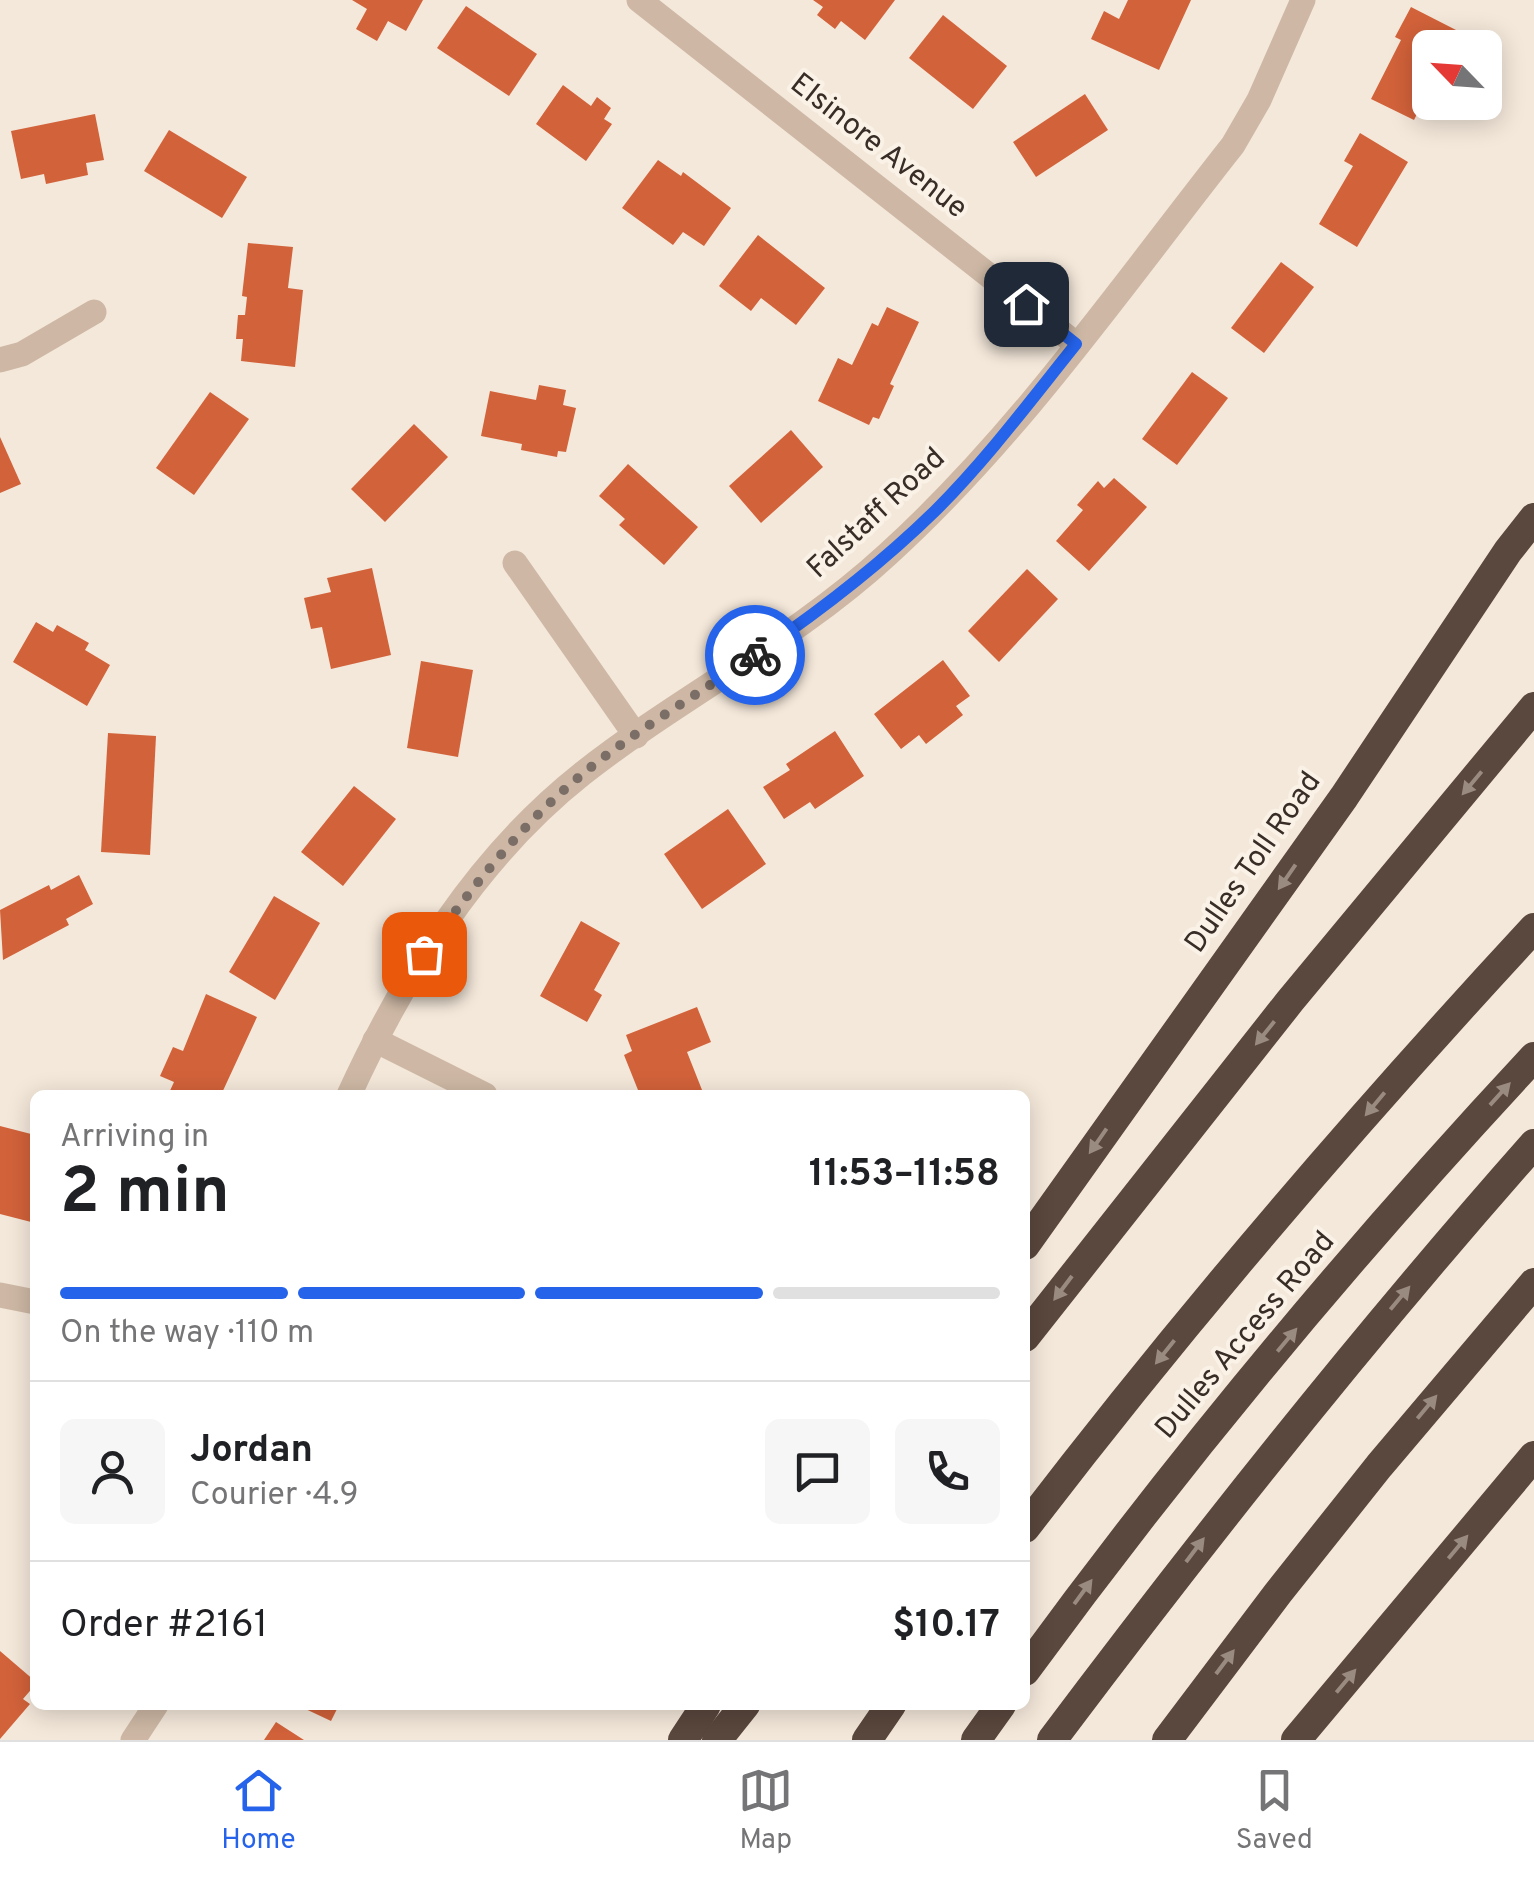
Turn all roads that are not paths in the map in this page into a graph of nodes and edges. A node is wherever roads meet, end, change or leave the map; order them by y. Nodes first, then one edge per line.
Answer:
1 (639, 0) edge
2 (1303, 0) edge
3 (94, 312) dead end
4 (1076, 344) junction
5 (0, 360) edge
6 (1534, 506) edge
7 (1534, 518) edge
8 (1521, 548) edge
9 (515, 563) dead end
10 (1534, 708) edge
11 (636, 736) junction
12 (1534, 928) edge
13 (375, 1040) junction
14 (1534, 1057) edge
15 (352, 1090) edge
16 (475, 1090) edge
17 (1534, 1144) edge
18 (1030, 1237) edge
19 (1534, 1283) edge
20 (0, 1295) edge
21 (30, 1301) edge
22 (1030, 1331) edge
23 (1534, 1456) edge
24 (1030, 1522) edge
25 (1030, 1664) edge
26 (153, 1710) edge
27 (703, 1710) edge
28 (741, 1710) edge
29 (888, 1710) edge
30 (997, 1710) edge
31 (132, 1740) edge
32 (683, 1740) edge
33 (717, 1740) edge
34 (867, 1740) edge
35 (976, 1740) edge
36 (1052, 1740) edge
37 (1167, 1740) edge
38 (1296, 1740) edge

1 - 4 street, Elsinore Avenue
2 - 4 street, Falstaff Road
3 - 5 street
4 - 11 street, Falstaff Road
6 - 8 highway
7 - 8 highway, Dulles Toll Road
8 -> 18 highway, Dulles Toll Road
9 - 11 street
10 -> 22 highway
11 - 13 street, Falstaff Road
12 -> 24 highway, Dulles Access Road
13 - 15 street, Falstaff Road
13 - 16 street
25 -> 14 highway, Dulles Access Road
36 -> 17 highway
37 -> 19 highway
20 - 21 street
38 -> 23 highway
26 - 31 street
27 - 32 highway
28 - 33 highway
29 - 34 highway
30 - 35 highway

